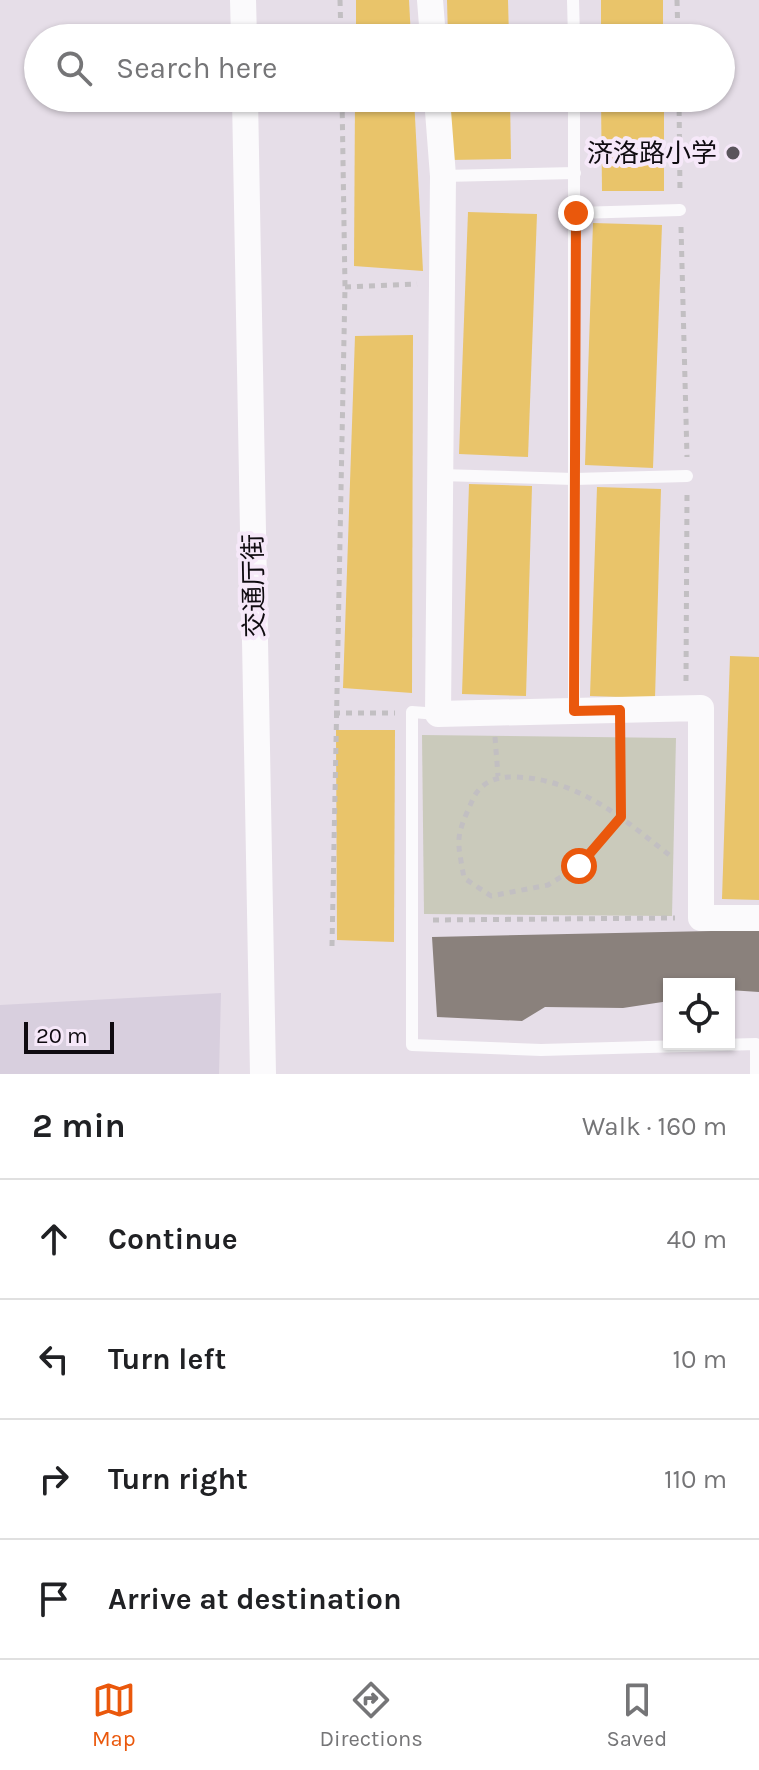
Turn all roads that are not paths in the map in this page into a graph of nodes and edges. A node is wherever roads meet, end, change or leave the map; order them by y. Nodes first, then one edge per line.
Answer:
1 (243, 0) edge
2 (430, 0) edge
3 (573, 0) edge
4 (244, 24) edge
5 (432, 24) edge
6 (574, 24) edge
7 (245, 112) edge
8 (438, 112) edge
9 (574, 112) edge
10 (575, 173) junction
11 (443, 176) junction
12 (680, 210) road end
13 (576, 213) junction
14 (440, 475) junction
15 (687, 476) road end
16 (574, 479) junction
17 (574, 711) junction
18 (425, 713) junction
19 (759, 918) edge
20 (263, 1074) edge
21 (756, 1074) edge

1 - 4 street
2 - 5 street
3 - 6 lane
7 - 20 street, 交通厅街
8 - 11 street
9 - 10 lane
10 - 11 lane
10 - 13 lane
11 - 14 street
12 - 13 lane
13 - 16 lane
14 - 16 lane
14 - 18 street
15 - 16 lane
16 - 17 lane
17 - 18 street
17 - 19 street
18 - 21 lane

